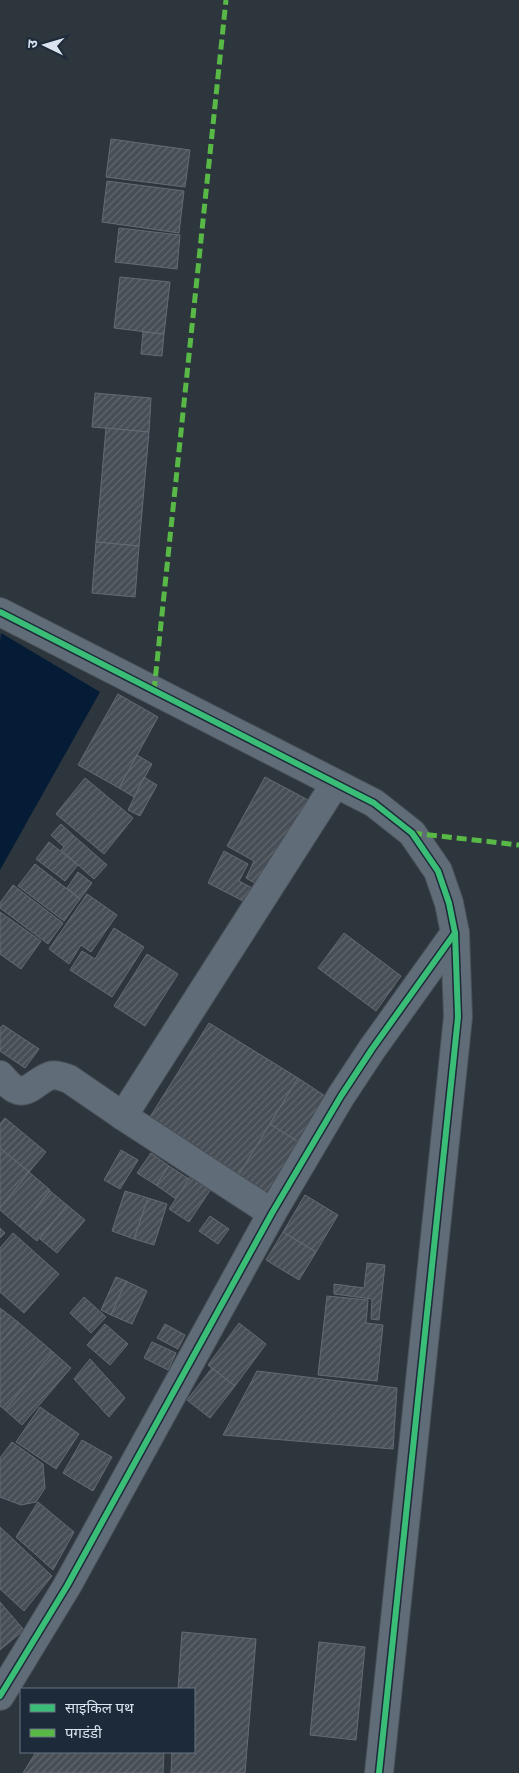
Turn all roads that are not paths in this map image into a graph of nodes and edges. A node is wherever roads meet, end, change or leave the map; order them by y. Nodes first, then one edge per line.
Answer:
1 (0, 612) edge
2 (335, 784) junction
3 (455, 933) junction
4 (0, 1075) edge
5 (123, 1116) junction
6 (272, 1213) junction
7 (0, 1696) edge
8 (379, 1773) edge

1 - 2 street
2 - 3 street
2 - 5 street
3 - 6 street
3 - 8 street
4 - 5 street
5 - 6 street
6 - 7 street

